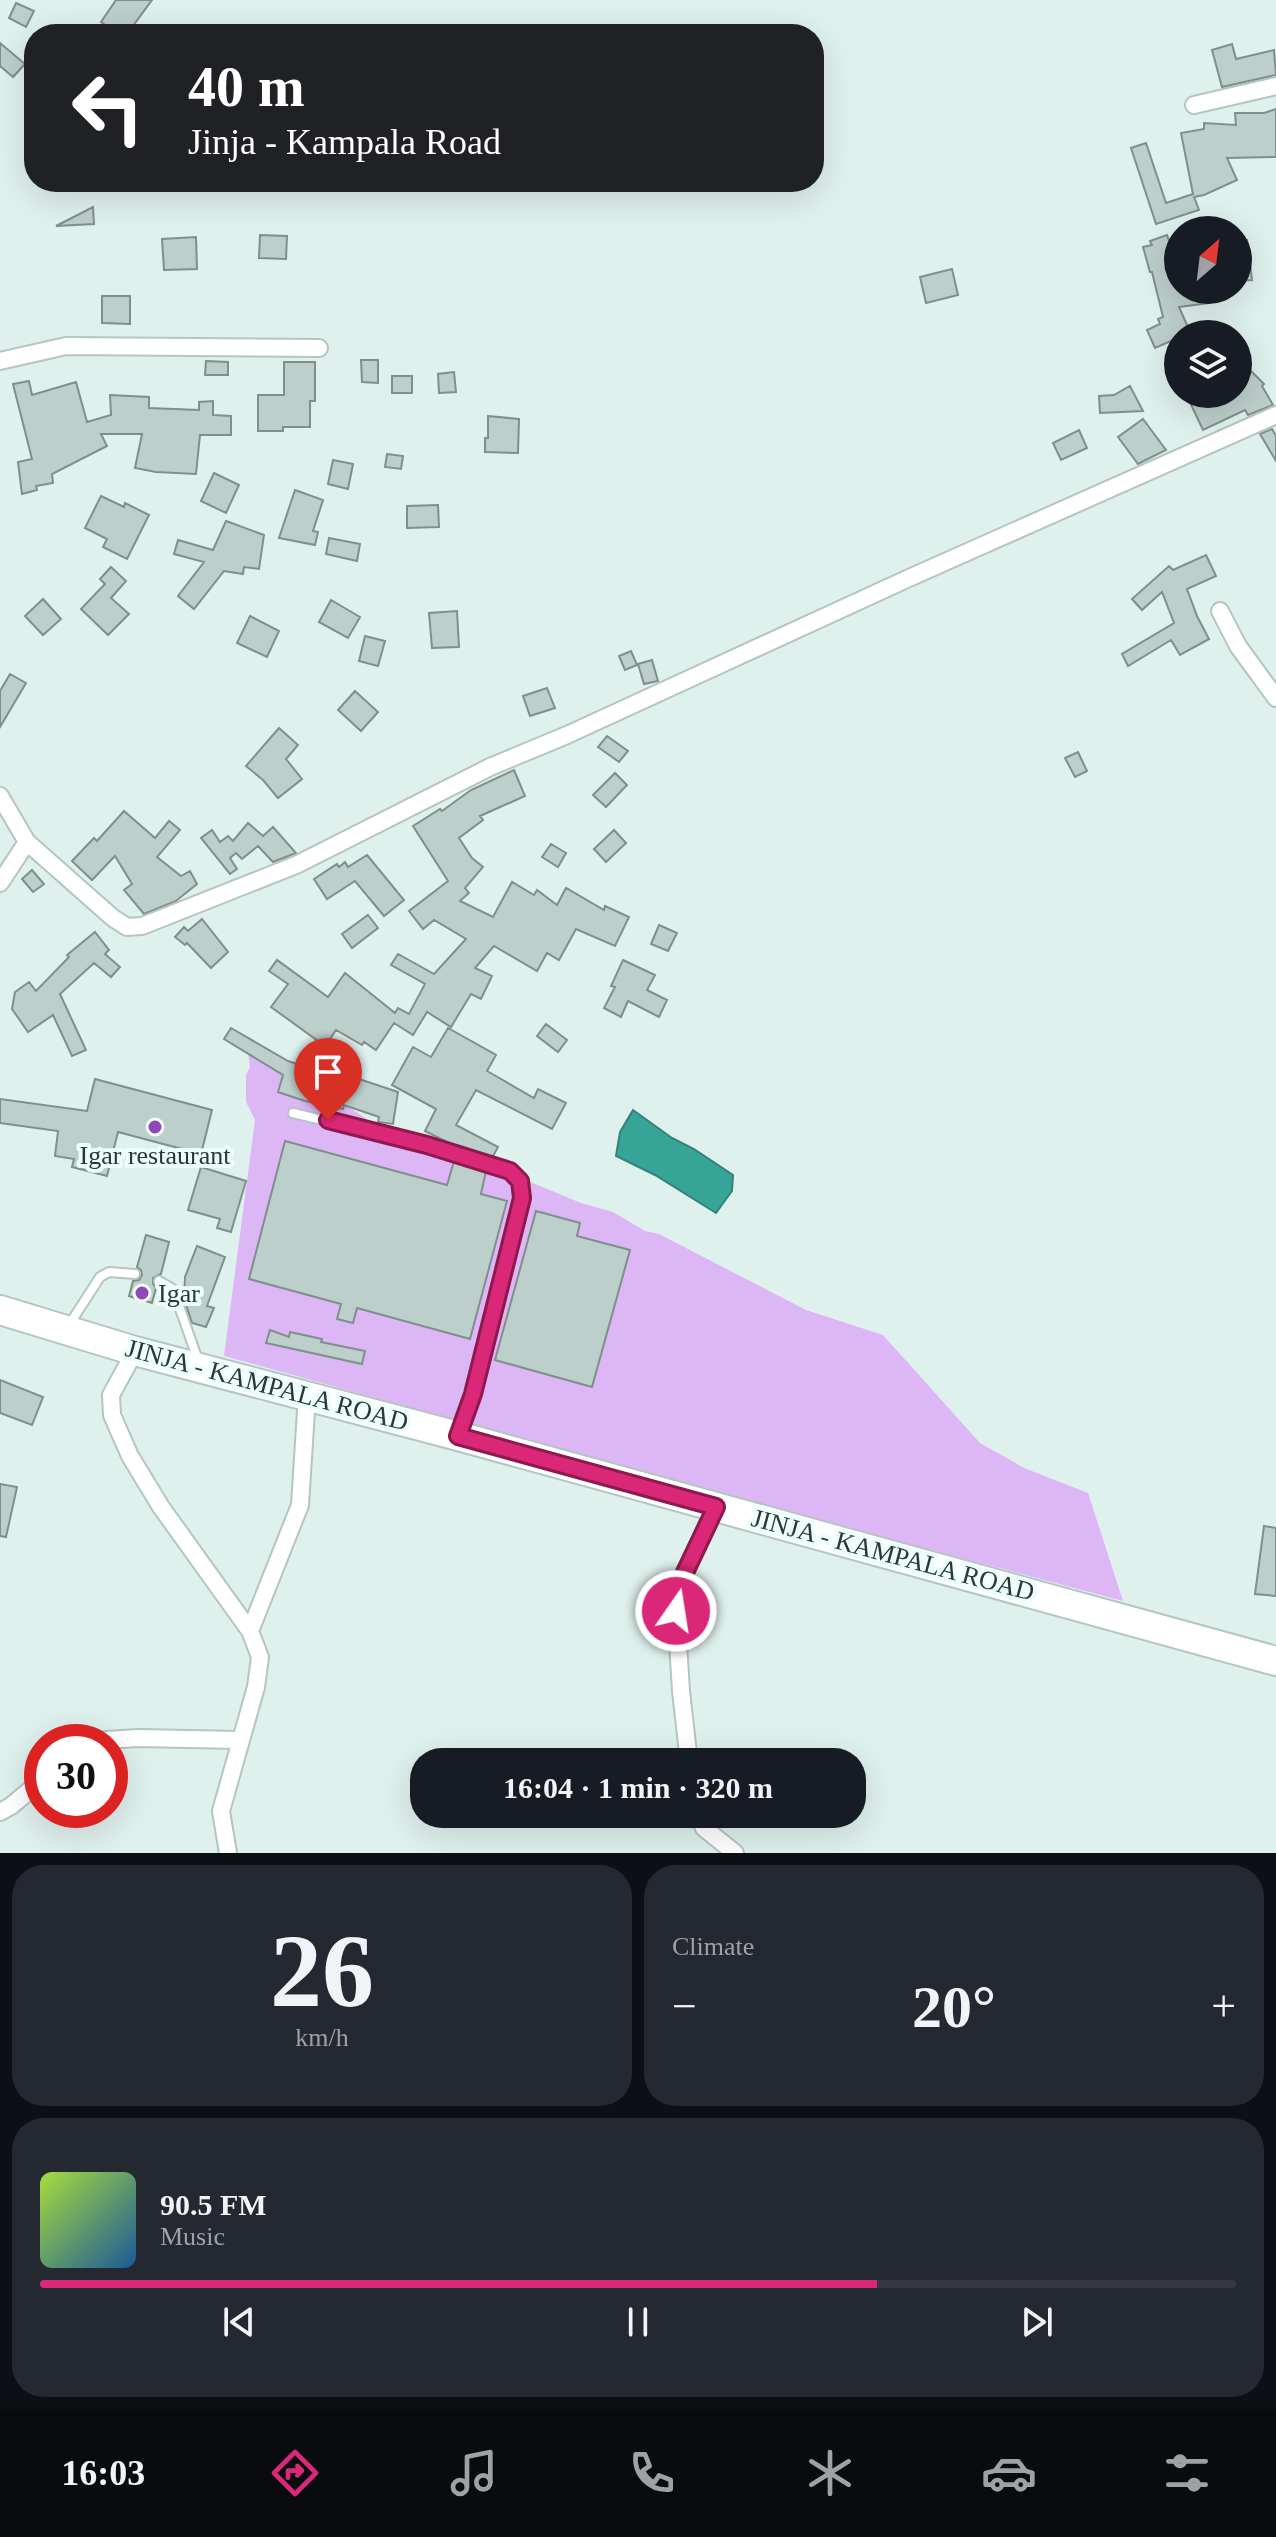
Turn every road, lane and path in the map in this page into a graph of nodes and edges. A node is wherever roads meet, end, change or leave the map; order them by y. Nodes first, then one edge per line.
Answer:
1 (1276, 86) edge
2 (1194, 105) dead end
3 (319, 348) dead end
4 (0, 361) edge
5 (1276, 415) edge
6 (1220, 611) dead end
7 (1276, 698) edge
8 (0, 796) edge
9 (27, 842) junction
10 (5, 863) edge
11 (0, 883) edge
12 (293, 1113) dead end
13 (135, 1274) dead end
14 (159, 1281) dead end
15 (0, 1310) edge
16 (66, 1329) junction
17 (135, 1351) junction
18 (200, 1367) junction
19 (307, 1395) junction
20 (458, 1436) junction
21 (716, 1507) junction
22 (250, 1631) junction
23 (1276, 1661) edge
24 (128, 1739) edge
25 (239, 1740) junction
26 (687, 1748) edge
27 (24, 1795) edge
28 (0, 1812) edge
29 (704, 1828) edge
30 (228, 1853) edge
31 (735, 1853) edge

1 - 2 street
3 - 4 street
5 - 9 street
6 - 7 street
8 - 9 street
9 - 10 street
10 - 11 street
12 - 20 lane
13 - 16 lane
14 - 18 lane
15 - 16 highway, JINJA - KAMPALA ROAD
16 - 17 highway, JINJA - KAMPALA ROAD
17 - 18 highway, JINJA - KAMPALA ROAD
17 - 22 street
18 - 19 highway, JINJA - KAMPALA ROAD
19 - 20 highway, JINJA - KAMPALA ROAD
19 - 22 street
20 - 21 highway, JINJA - KAMPALA ROAD
21 - 23 highway, JINJA - KAMPALA ROAD
21 - 26 street
22 - 25 street
24 - 25 street
25 - 30 street
27 - 28 street
29 - 31 street

